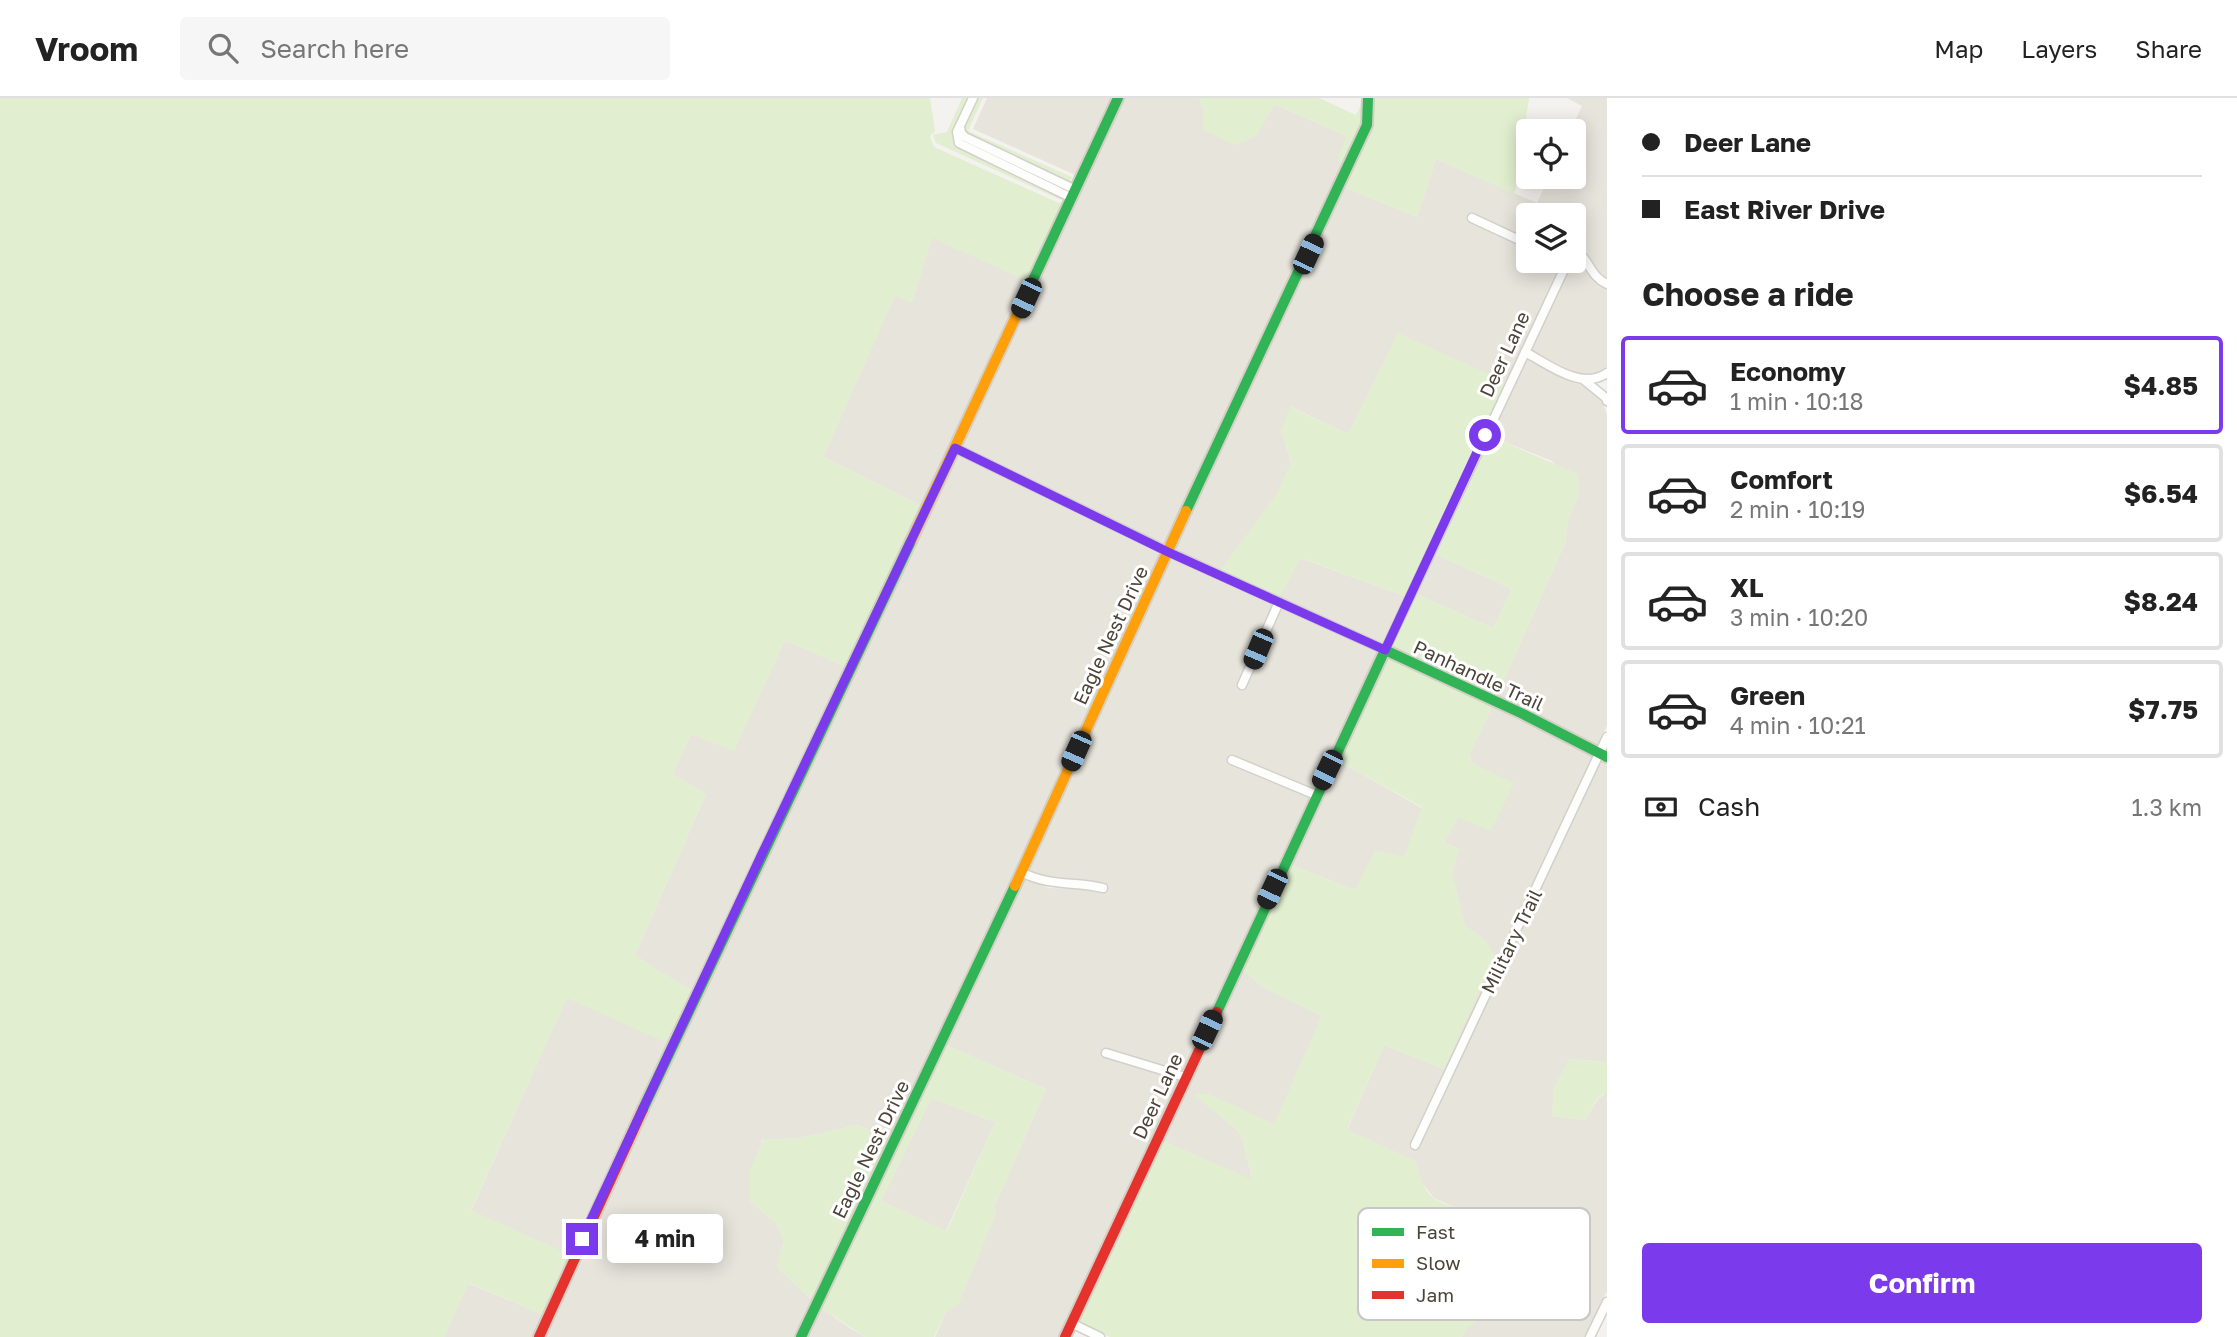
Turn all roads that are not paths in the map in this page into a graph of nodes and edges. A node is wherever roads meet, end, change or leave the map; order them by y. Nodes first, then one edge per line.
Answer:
1 (973, 98) edge
2 (1118, 98) edge
3 (1368, 98) edge
4 (1074, 194) junction
5 (1472, 218) dead end
6 (1516, 238) edge
7 (1586, 262) edge
8 (1561, 273) edge
9 (1607, 284) edge
10 (1525, 352) junction
11 (1607, 373) edge
12 (1584, 380) junction
13 (1607, 401) edge
14 (955, 448) junction
15 (1168, 552) junction
16 (1279, 602) junction
17 (1385, 650) junction
18 (1242, 685) dead end
19 (1607, 737) edge
20 (1603, 755) edge
21 (1232, 760) dead end
22 (1316, 794) junction
23 (1021, 872) junction
24 (1103, 888) dead end
25 (1106, 1053) dead end
26 (1185, 1077) junction
27 (1415, 1145) dead end
28 (1607, 1301) edge
29 (1071, 1323) junction
30 (539, 1337) edge
31 (801, 1337) edge
32 (1065, 1337) edge
33 (1100, 1337) edge
34 (1590, 1337) edge

1 - 4 street
2 - 4 street
3 - 15 street, Eagle Nest Drive
4 - 14 street
5 - 6 street
7 - 9 street
8 - 10 street, Deer Lane
10 - 12 street
10 - 17 street, Deer Lane
11 - 12 street
12 - 13 street
14 - 15 street, Panhandle Trail
14 - 30 street
15 - 16 street, Panhandle Trail
15 - 23 street, Eagle Nest Drive
16 - 17 street, Panhandle Trail
16 - 18 street
17 - 20 street, Panhandle Trail
17 - 22 street, Deer Lane
19 - 20 street, Military Trail
20 - 27 street, Military Trail
21 - 22 street
22 - 26 street, Deer Lane
23 - 24 street
23 - 31 street, Eagle Nest Drive
25 - 26 street
26 - 29 street, Deer Lane
28 - 34 street
29 - 32 street, Deer Lane
29 - 33 street

